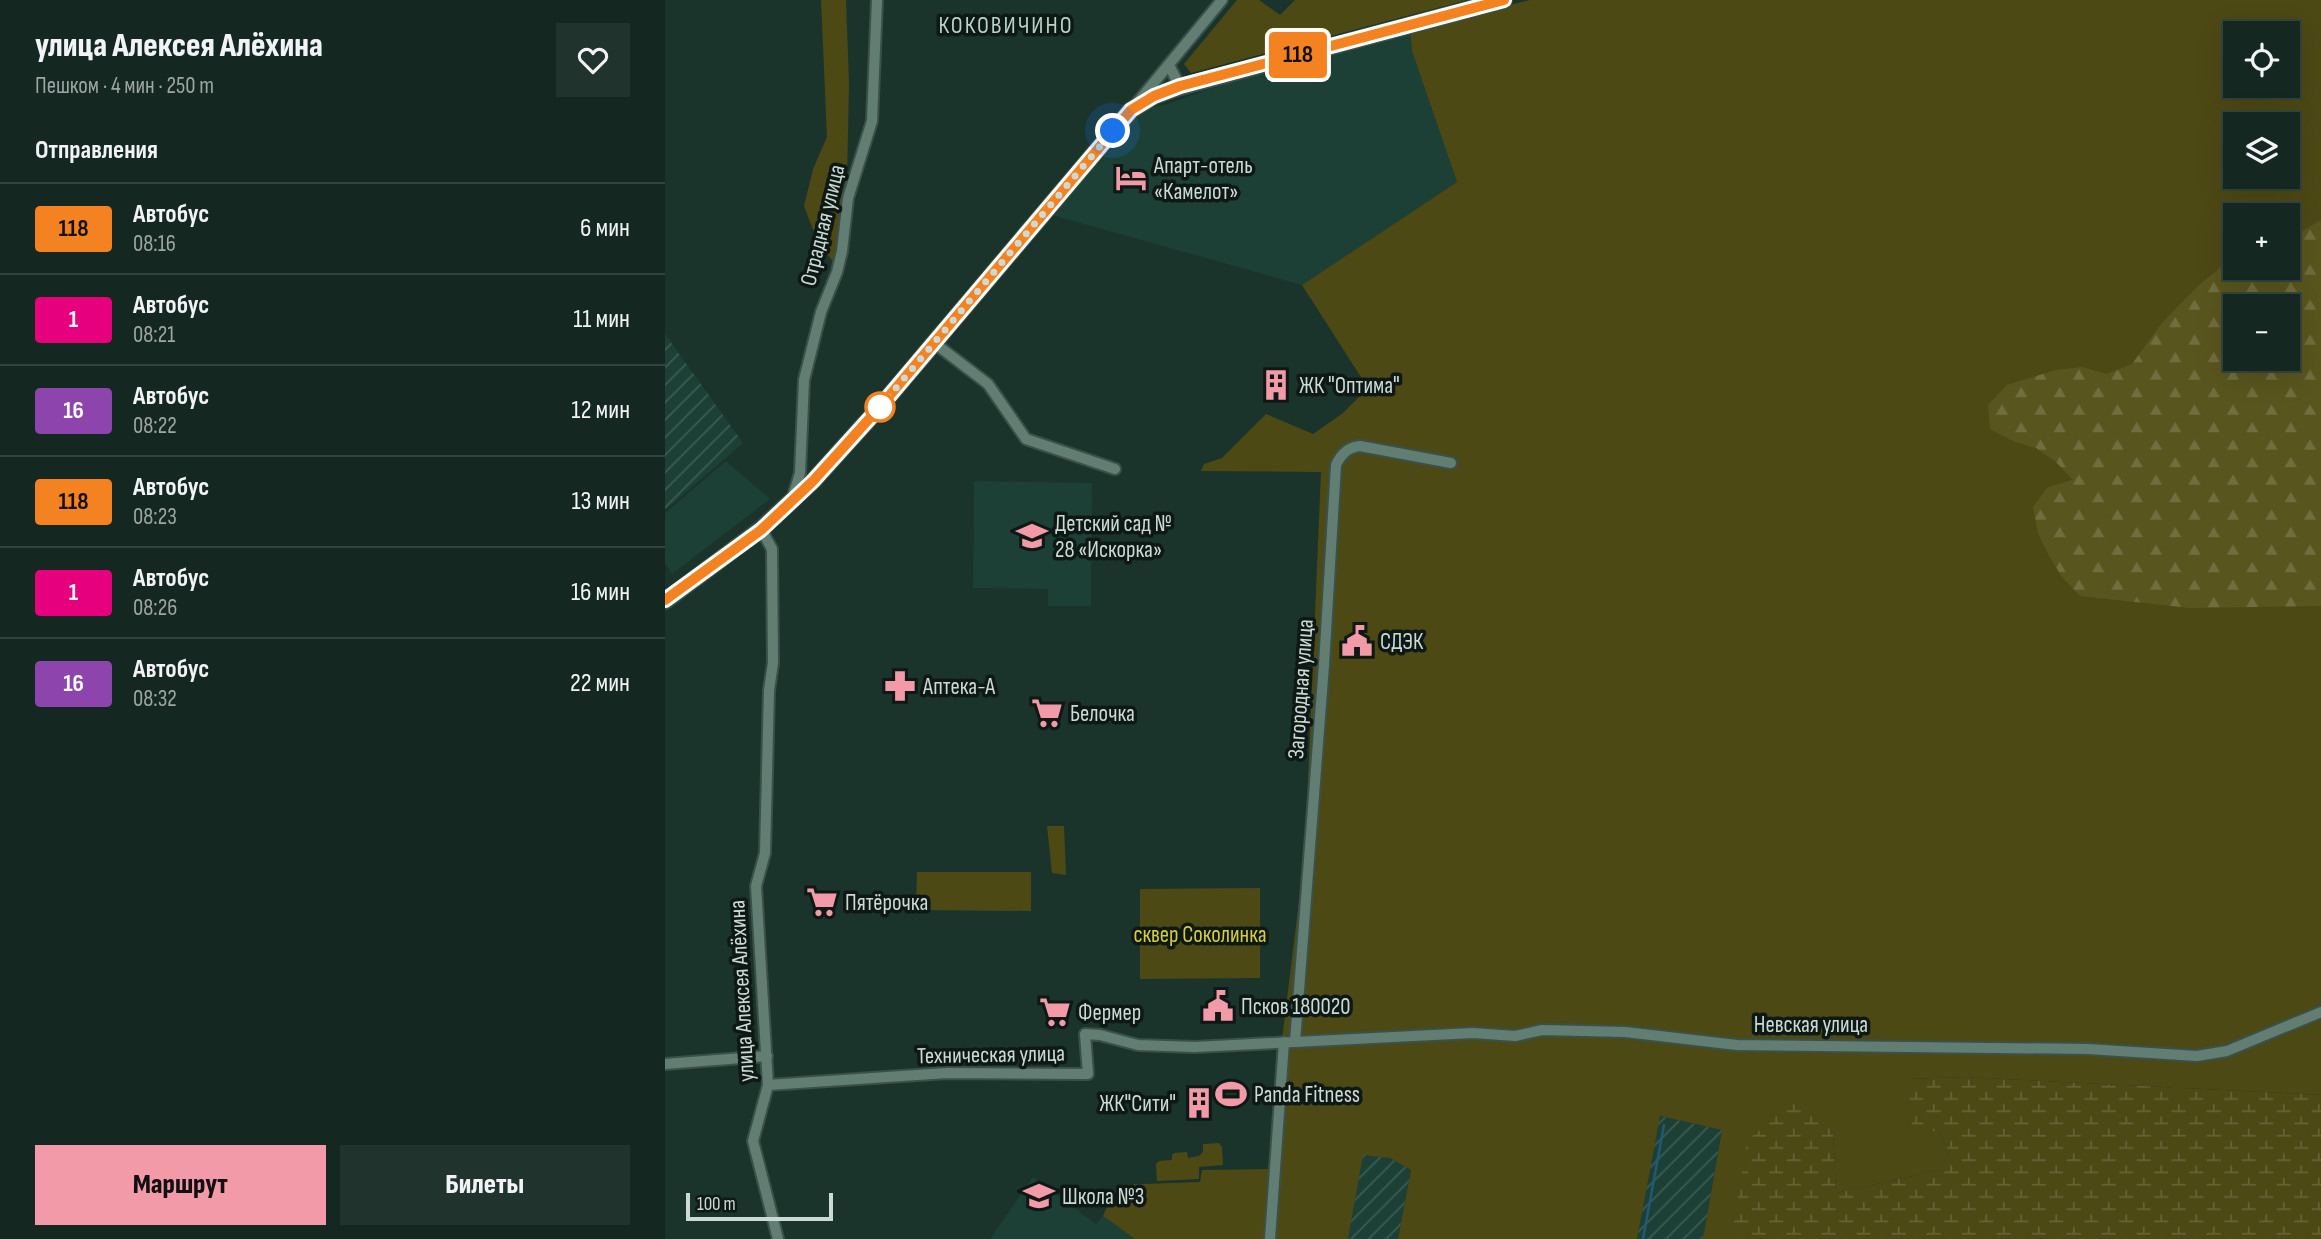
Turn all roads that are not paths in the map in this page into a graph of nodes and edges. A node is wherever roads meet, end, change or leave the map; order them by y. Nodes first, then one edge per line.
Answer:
1 (877, 0) edge
2 (1222, 0) edge
3 (1504, 0) edge
4 (1169, 65) junction
5 (1180, 86) junction
6 (1131, 110) junction
7 (933, 342) junction
8 (1451, 463) dead end
9 (1115, 469) dead end
10 (792, 500) junction
11 (761, 530) junction
12 (665, 601) edge
13 (2321, 1013) edge
14 (1290, 1042) junction
15 (767, 1056) junction
16 (665, 1064) edge
17 (768, 1085) junction
18 (778, 1239) edge
19 (1270, 1239) edge

1 - 10 street, Отрадная улица
2 - 4 street
3 - 5 street
4 - 5 street
4 - 6 street
5 - 6 street
6 - 7 street
7 - 9 street
7 - 10 street
8 - 14 street, Загородная улица
10 - 11 street
11 - 12 street
11 - 15 street, улица Алексея Алёхина
13 - 14 street, Невская улица
14 - 17 street, Техническая улица
14 - 19 street, Загородная улица
15 - 16 street
15 - 17 street, улица Алексея Алёхина
17 - 18 street, улица Алексея Алёхина

